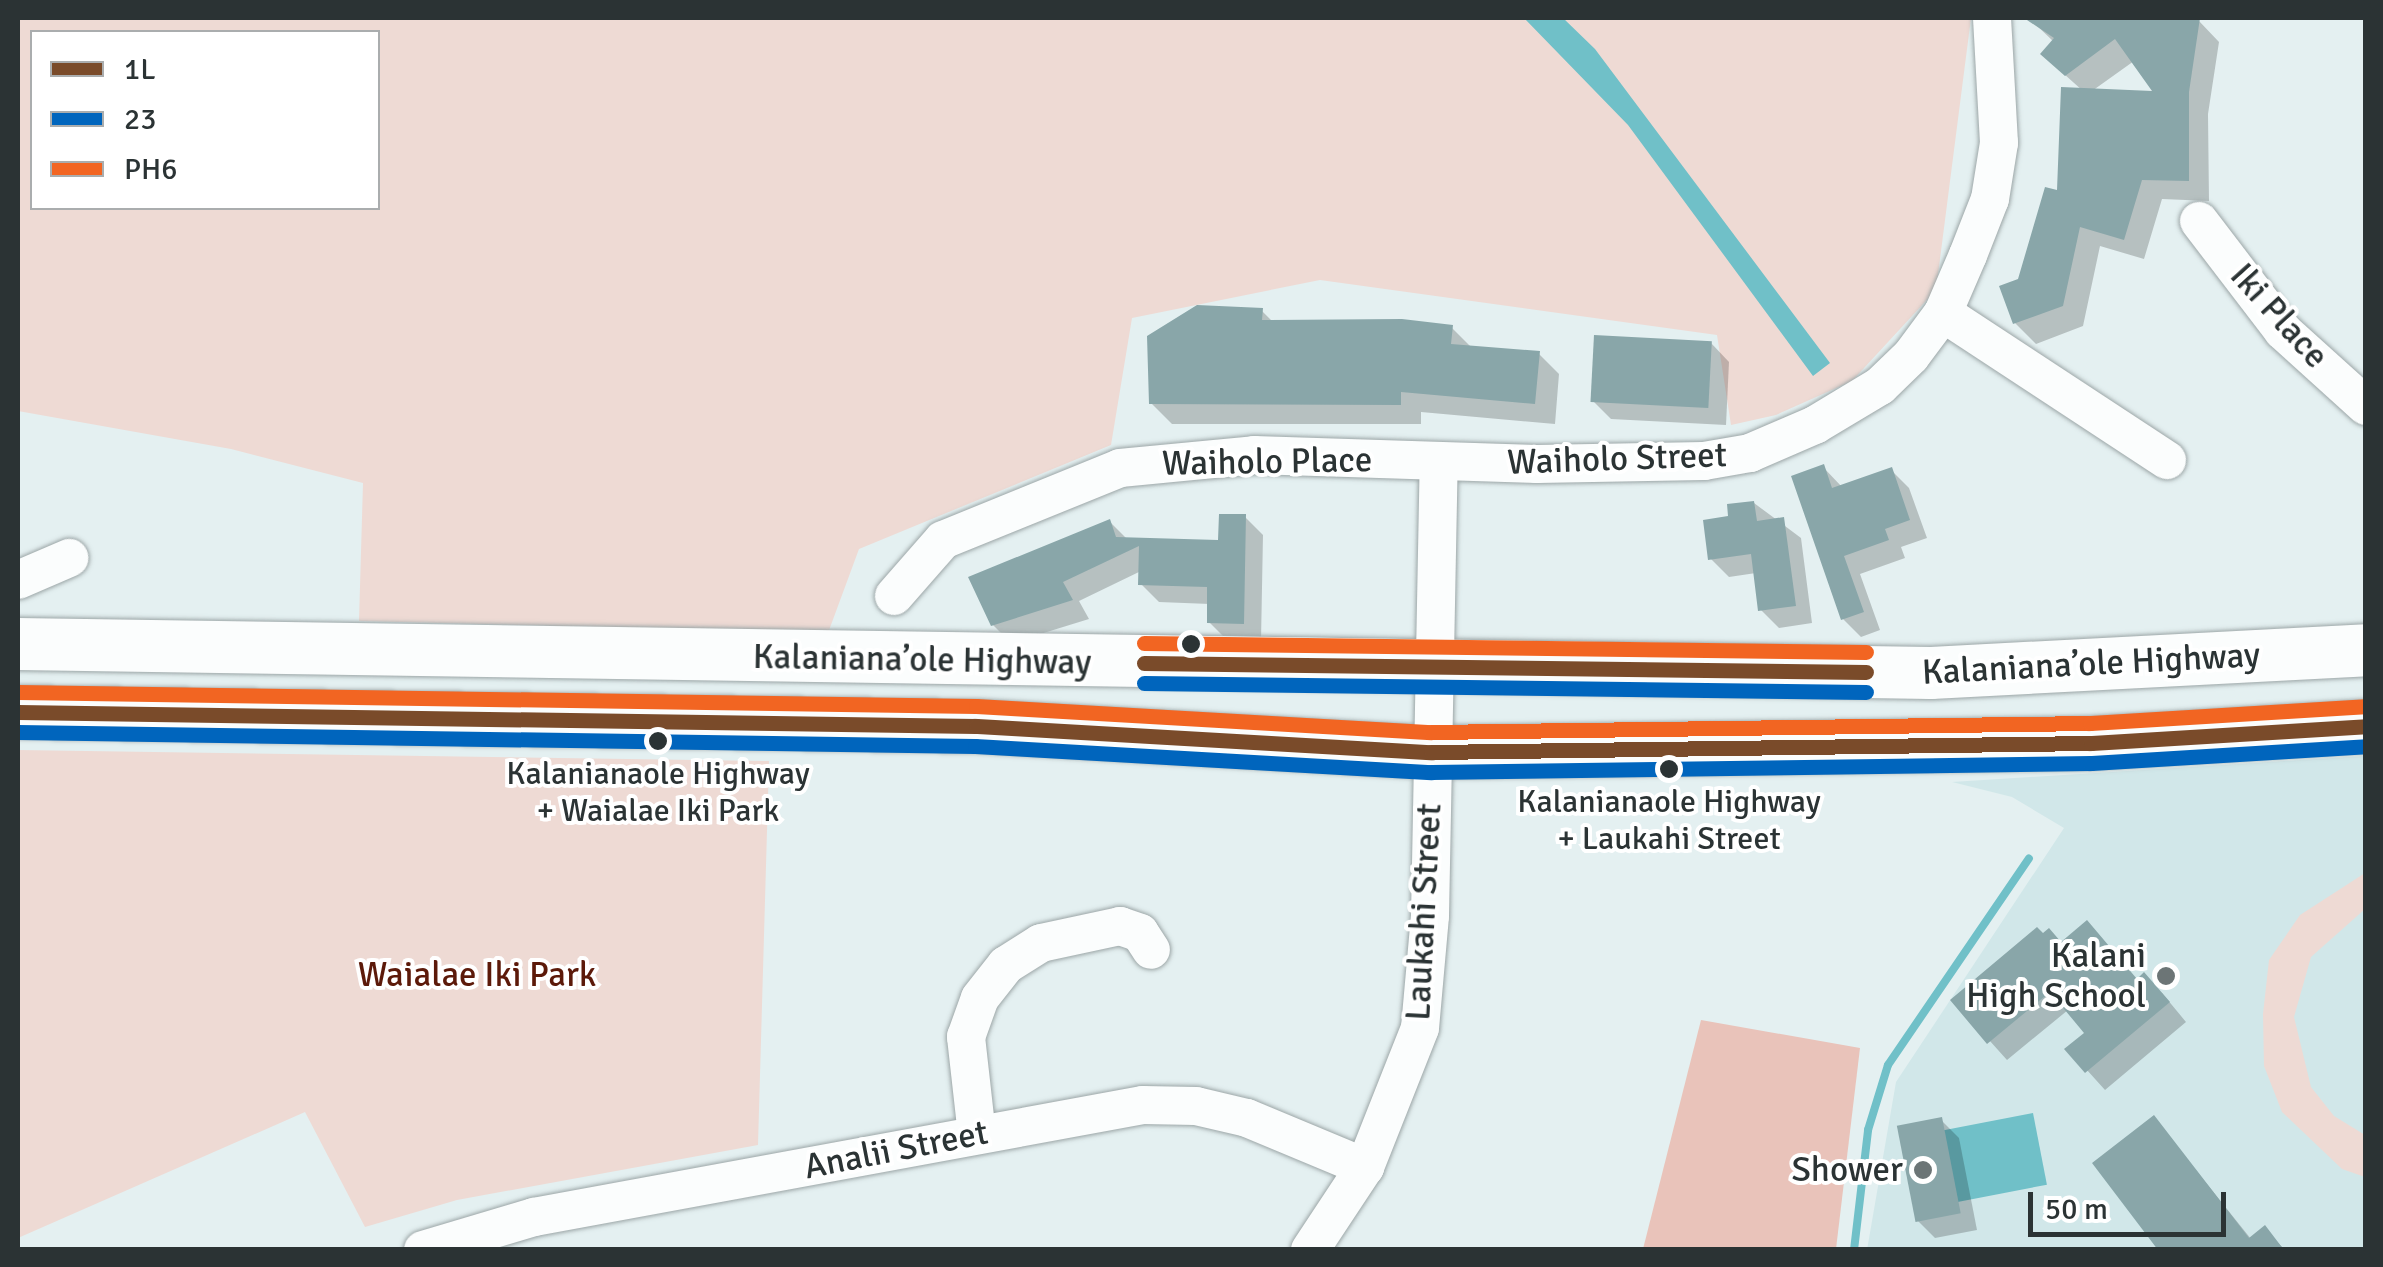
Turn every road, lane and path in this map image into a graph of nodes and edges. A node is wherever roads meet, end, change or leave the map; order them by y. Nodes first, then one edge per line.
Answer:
1 (1992, 18) edge
2 (2199, 221) dead end
3 (1942, 313) junction
4 (2366, 406) edge
5 (2167, 460) dead end
6 (1439, 462) junction
7 (69, 558) dead end
8 (18, 580) edge
9 (894, 596) dead end
10 (18, 644) edge
11 (2366, 650) edge
12 (1438, 667) junction
13 (18, 712) edge
14 (2366, 726) edge
15 (1431, 752) junction
16 (1151, 950) dead end
17 (976, 1135) junction
18 (1365, 1168) junction
19 (422, 1250) edge
20 (1310, 1250) edge

1 - 3 street, Waiholo Street
2 - 4 street, Iki Place
3 - 5 street
3 - 6 street, Waiholo Street
6 - 9 street, Waiholo Place
6 - 12 street
7 - 8 street
10 - 12 highway, Kalaniana’ole Highway
11 - 12 highway, Kalaniana’ole Highway
12 - 15 street, Laukahi Street
13 - 15 highway, Kalaniana’ole Highway
14 - 15 highway, Kalaniana’ole Highway
15 - 18 street, Laukahi Street
16 - 17 street
17 - 18 street, Analii Street
17 - 19 street, Analii Street
18 - 20 street, Laukahi Street

